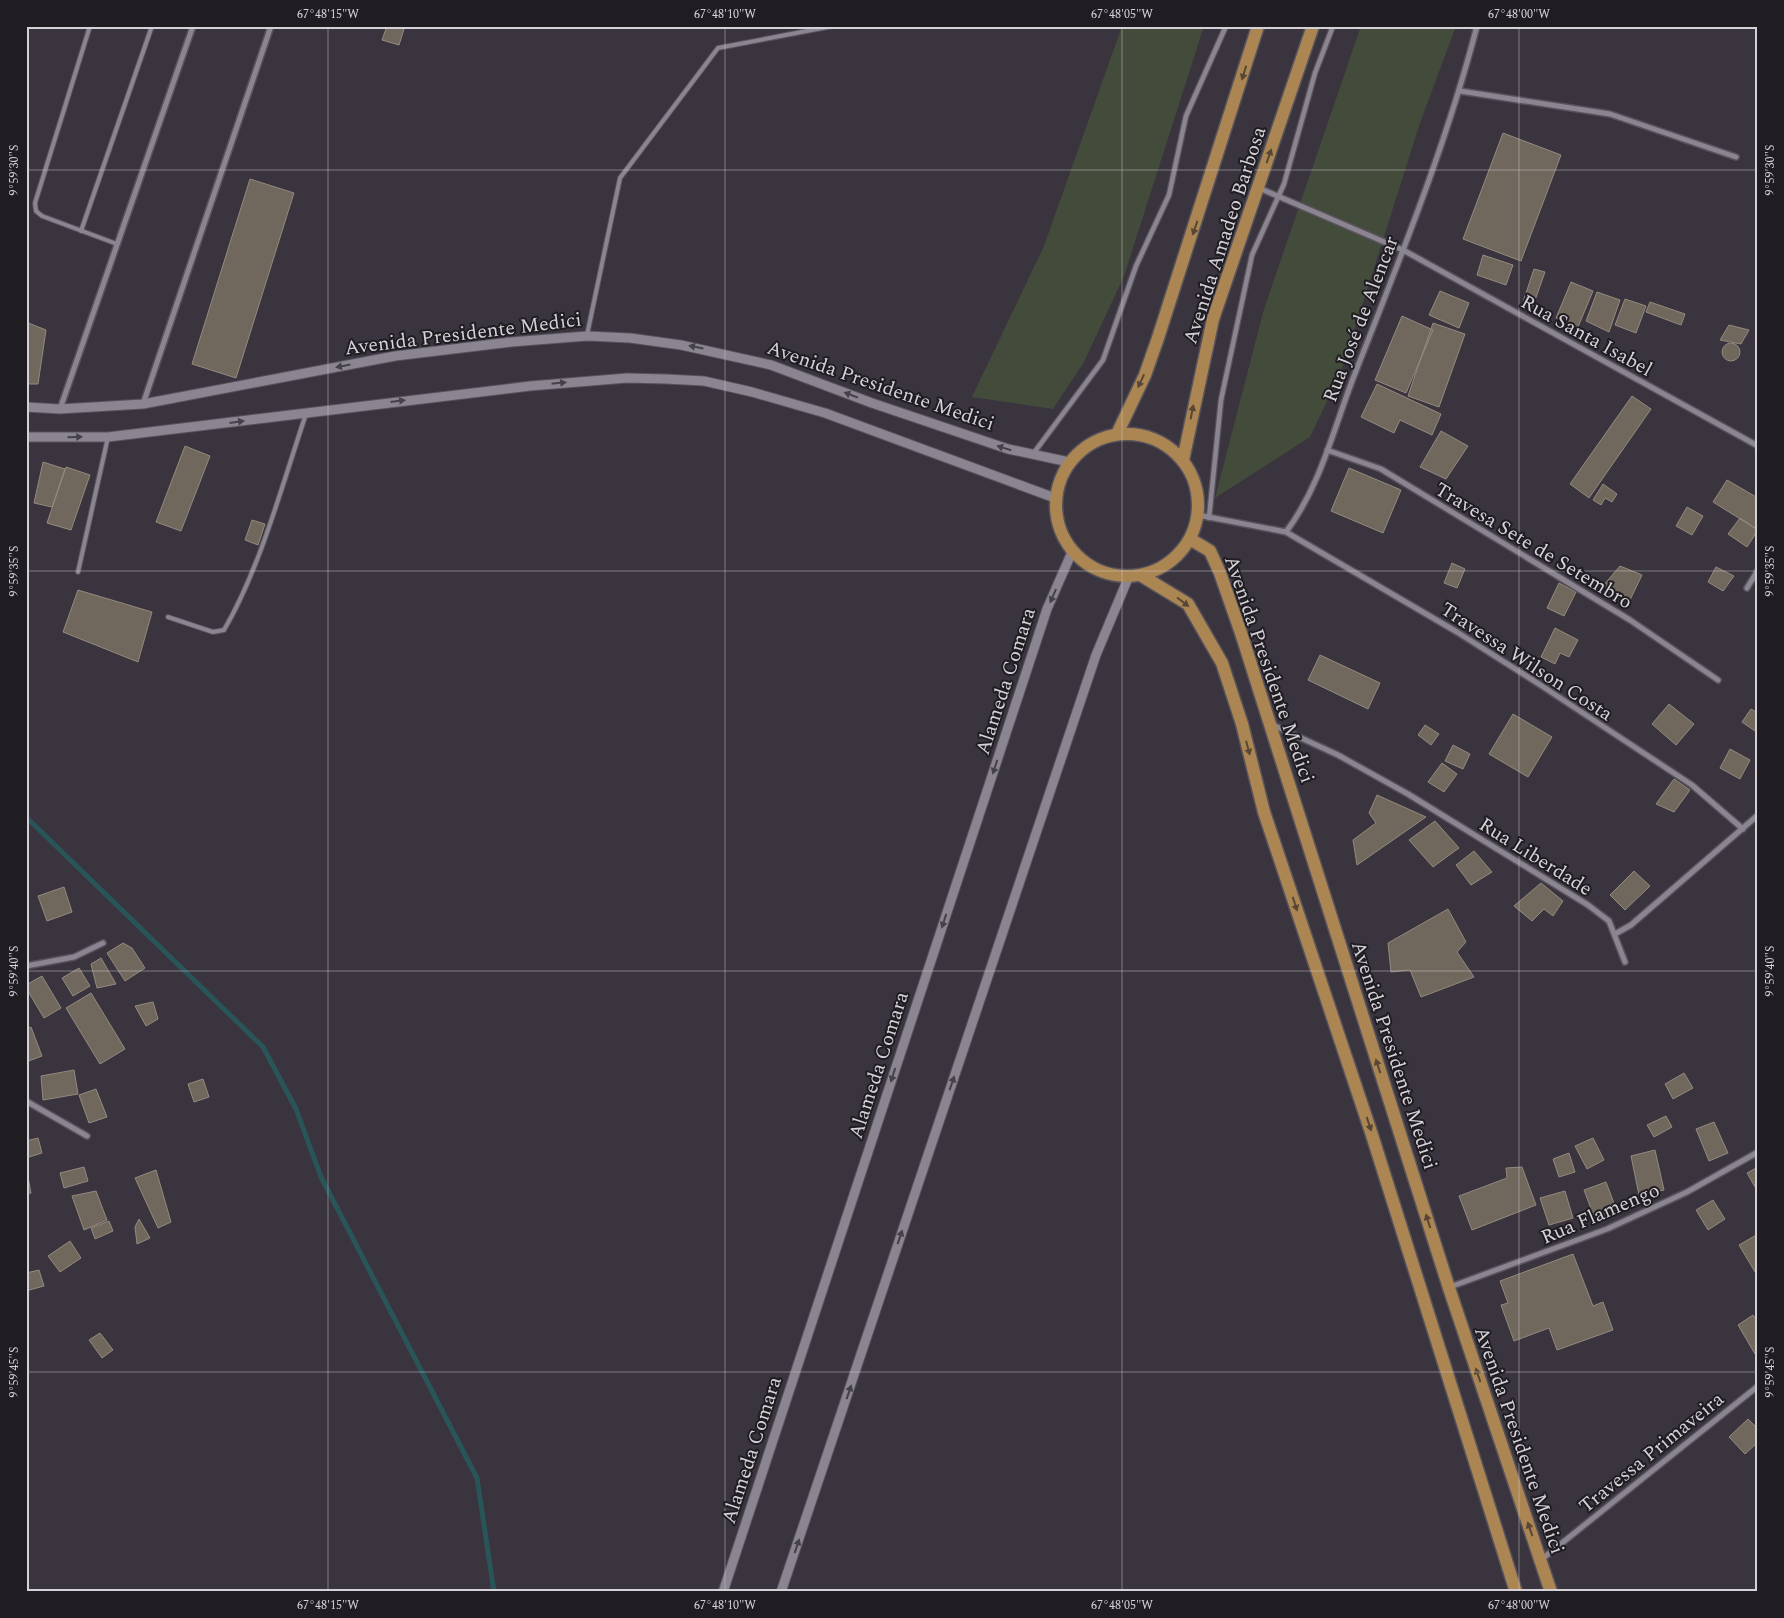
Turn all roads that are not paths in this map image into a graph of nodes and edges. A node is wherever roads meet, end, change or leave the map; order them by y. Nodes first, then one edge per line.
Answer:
1 (90, 26) edge
2 (152, 26) edge
3 (192, 26) edge
4 (271, 26) edge
5 (833, 26) edge
6 (1226, 26) edge
7 (1258, 26) edge
8 (1313, 26) edge
9 (1333, 26) edge
10 (1477, 26) edge
11 (1460, 91) junction
12 (1736, 157) dead end
13 (1258, 188) junction
14 (1278, 197) junction
15 (81, 231) junction
16 (117, 244) junction
17 (1403, 250) junction
18 (587, 336) junction
19 (143, 404) junction
20 (26, 407) edge
21 (60, 408) junction
22 (307, 412) junction
23 (1117, 434) junction
24 (26, 437) edge
25 (108, 437) junction
26 (1758, 446) edge
27 (1327, 450) junction
28 (1032, 455) junction
29 (1183, 460) junction
30 (1069, 462) junction
31 (1055, 498) junction
32 (1204, 517) junction
33 (1286, 532) junction
34 (1190, 539) junction
35 (1072, 552) junction
36 (1758, 570) edge
37 (78, 572) dead end
38 (1136, 576) junction
39 (1747, 588) dead end
40 (168, 617) dead end
41 (1718, 680) dead end
42 (1270, 724) junction
43 (1758, 815) edge
44 (1743, 829) junction
45 (1615, 934) junction
46 (102, 942) dead end
47 (1625, 962) dead end
48 (26, 966) edge
49 (26, 1100) edge
50 (87, 1136) dead end
51 (1758, 1152) edge
52 (1449, 1288) junction
53 (1758, 1386) edge
54 (1541, 1560) junction
55 (723, 1592) edge
56 (781, 1592) edge
57 (1516, 1592) edge
58 (1551, 1592) edge

1 - 15 lane
2 - 15 lane
3 - 16 street
4 - 19 street
5 - 18 lane
6 - 28 street
7 -> 23 main road, Avenida Amadeo Barbosa
13 -> 8 main road, Avenida Amadeo Barbosa
9 - 14 street
10 - 11 street, Rua José de Alencar
11 - 12 street
11 - 17 street, Rua José de Alencar
13 - 14 street, Rua Santa Isabel
29 -> 13 main road, Avenida Amadeo Barbosa
14 - 17 street, Rua Santa Isabel
14 - 32 street
15 - 16 lane
16 - 21 street
17 - 26 street, Rua Santa Isabel
17 - 27 street, Rua José de Alencar
18 -> 19 street, Avenida Presidente Medici
28 -> 18 street, Avenida Presidente Medici
19 - 21 street, Avenida Presidente Medici
20 - 21 street, Avenida Presidente Medici
25 -> 22 street
22 -> 31 street
22 - 40 lane
23 - 29 main road
23 - 30 main road
24 -> 25 street
25 - 37 lane
27 - 33 street, Rua José de Alencar
27 - 41 street, Travesa Sete de Setembro
28 - 30 street, Avenida Presidente Medici
29 - 32 main road
30 - 31 main road
31 - 35 main road
32 - 33 street
32 - 34 main road
33 - 44 street, Travessa Wilson Costa
34 - 38 main road
34 - 42 main road, Avenida Presidente Medici
35 - 38 main road
35 -> 55 street, Alameda Comara
36 - 39 street
56 -> 38 street
38 -> 57 main road
42 - 45 street, Rua Liberdade
52 -> 42 main road, Avenida Presidente Medici
43 - 44 street
44 - 45 street
45 - 47 street, Rua Liberdade
46 - 48 street
49 - 50 street
51 - 52 street, Rua Flamengo
54 -> 52 main road, Avenida Presidente Medici
53 - 54 street, Travessa Primaveira
54 - 58 main road, Avenida Presidente Medici

